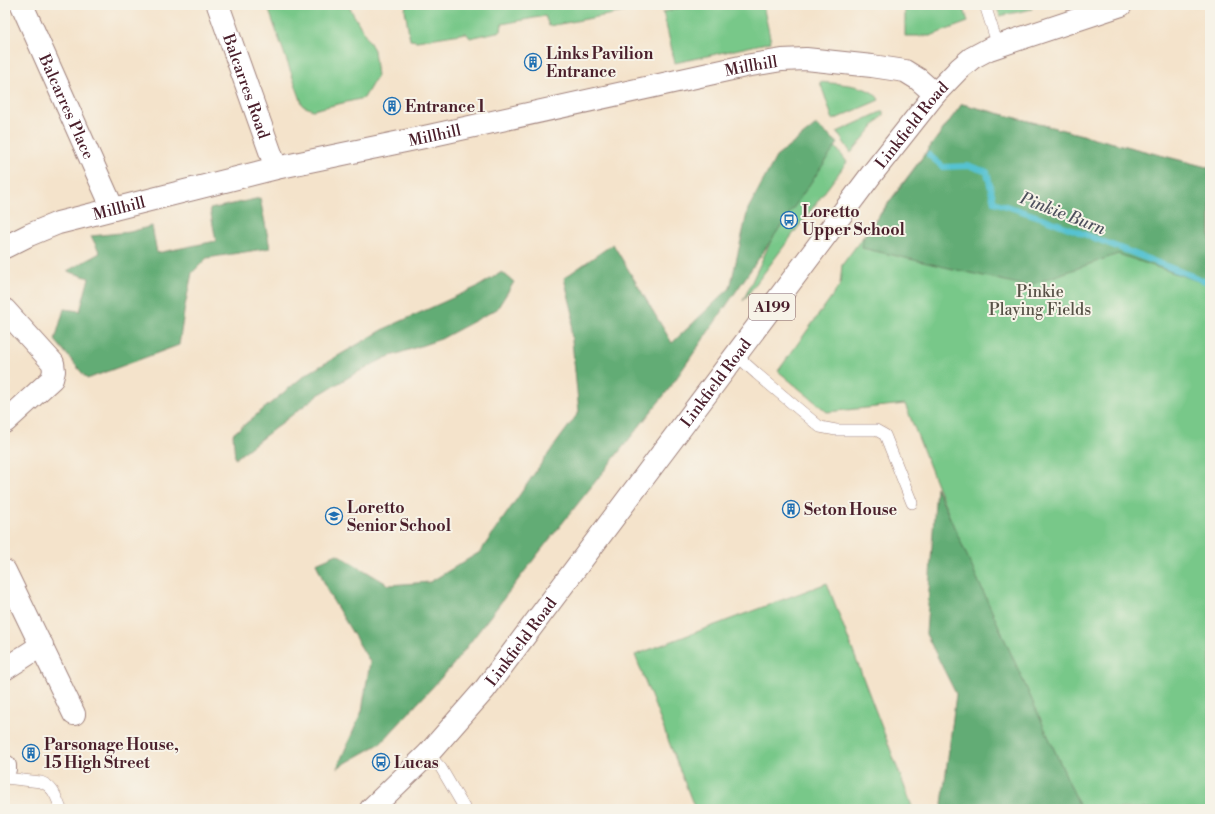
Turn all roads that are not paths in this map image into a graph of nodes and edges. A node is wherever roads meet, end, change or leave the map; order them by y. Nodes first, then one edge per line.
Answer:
1 (22, 5) edge
2 (218, 5) edge
3 (985, 5) edge
4 (1121, 5) edge
5 (998, 46) junction
6 (935, 94) junction
7 (276, 168) junction
8 (113, 209) junction
9 (5, 247) edge
10 (5, 310) edge
11 (736, 355) junction
12 (5, 422) edge
13 (912, 503) dead end
14 (5, 571) edge
15 (42, 645) junction
16 (5, 669) edge
17 (74, 714) dead end
18 (428, 754) junction
19 (5, 778) edge
20 (61, 809) edge
21 (371, 809) edge
22 (464, 809) edge

1 - 8 street, Balcarres Place
2 - 7 street, Balcarres Road
3 - 5 lane
4 - 5 street, Linkfield Road / A199
5 - 6 street, Linkfield Road / A199
6 - 7 street, Millhill
6 - 11 street, Linkfield Road / A199
7 - 8 street, Millhill
8 - 9 street, Millhill
10 - 12 street
11 - 13 lane
11 - 18 street, Linkfield Road / A199
14 - 15 street
15 - 16 street
15 - 17 street
18 - 21 street, Linkfield Road / A199
18 - 22 lane
19 - 20 lane

